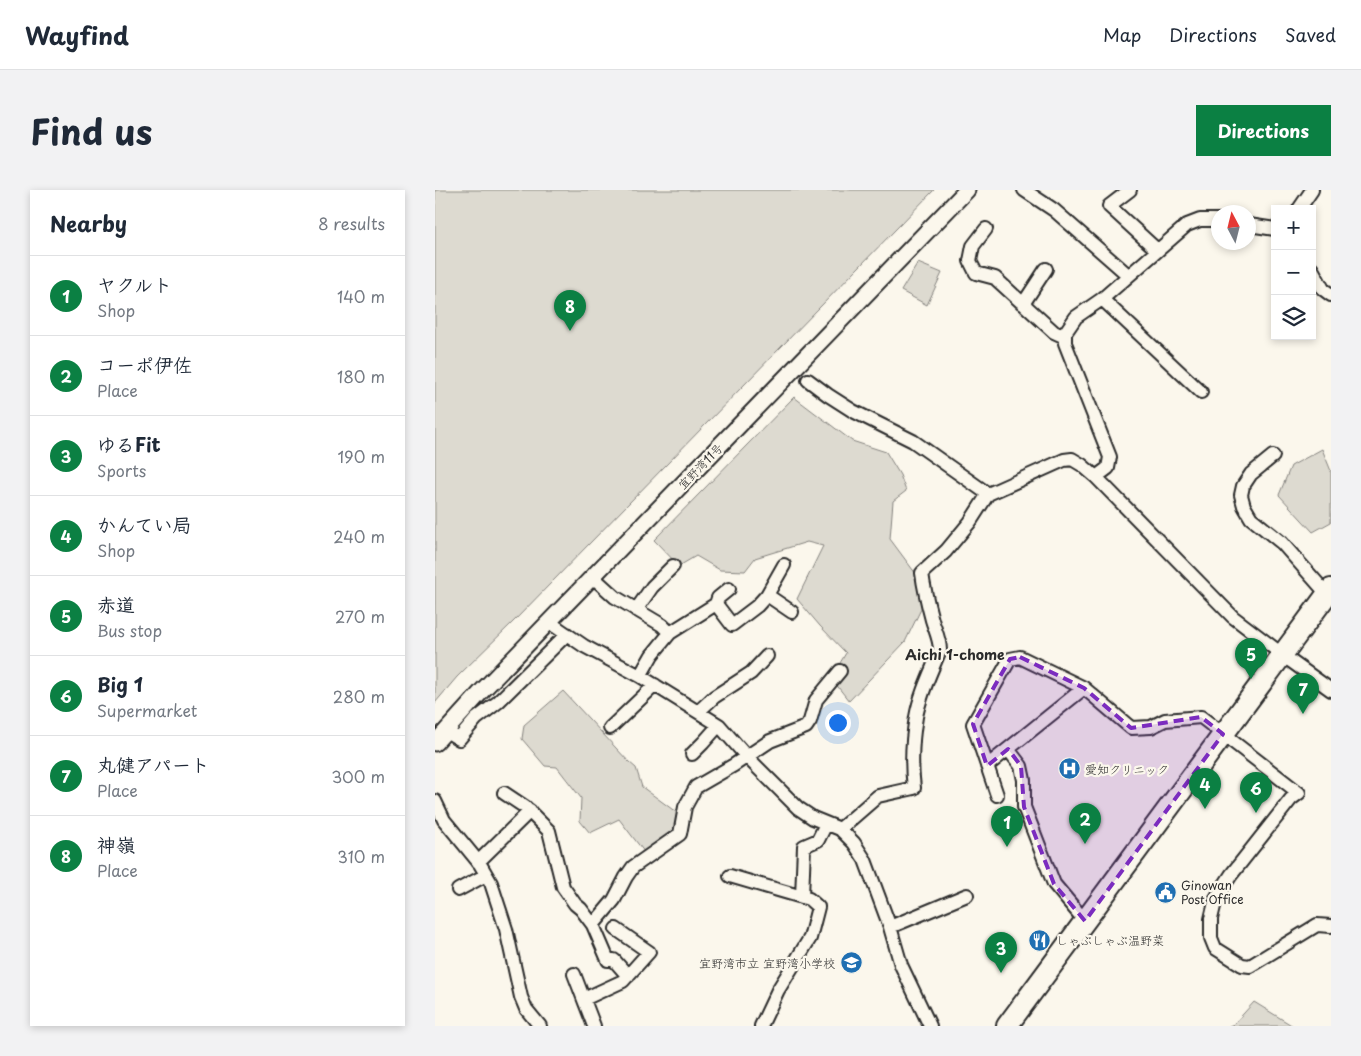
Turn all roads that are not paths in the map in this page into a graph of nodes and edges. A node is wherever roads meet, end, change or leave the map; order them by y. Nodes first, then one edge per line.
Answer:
1 (967, 190) edge
2 (1025, 190) edge
3 (1130, 190) edge
4 (1312, 190) edge
5 (1302, 205) edge
6 (1211, 220) edge
7 (1256, 226) edge
8 (1271, 228) edge
9 (986, 229) dead end
10 (1157, 250) junction
11 (1046, 269) dead end
12 (1128, 275) junction
13 (1316, 276) edge
14 (1331, 295) edge
15 (1102, 298) junction
16 (1023, 304) junction
17 (1065, 337) junction
18 (808, 380) dead end
19 (1201, 392) dead end
20 (1273, 456) dead end
21 (1096, 477) junction
22 (989, 494) junction
23 (673, 566) dead end
24 (784, 566) dead end
25 (593, 577) junction
26 (729, 588) dead end
27 (1329, 592) edge
28 (767, 595) junction
29 (716, 604) junction
30 (635, 610) junction
31 (792, 612) dead end
32 (549, 622) junction
33 (670, 633) junction
34 (567, 634) junction
35 (1283, 654) junction
36 (767, 656) dead end
37 (840, 671) dead end
38 (640, 676) junction
39 (655, 685) junction
40 (1084, 688) junction
41 (1331, 690) edge
42 (481, 692) junction
43 (498, 702) junction
44 (699, 711) junction
45 (719, 725) junction
46 (610, 728) dead end
47 (446, 731) junction
48 (1223, 734) junction
49 (435, 743) edge
50 (1008, 749) junction
51 (692, 754) dead end
52 (747, 757) junction
53 (987, 766) junction
54 (504, 793) dead end
55 (997, 795) dead end
56 (435, 801) edge
57 (530, 811) junction
58 (826, 824) junction
59 (840, 829) junction
60 (478, 862) junction
61 (486, 875) junction
62 (730, 876) dead end
63 (458, 890) dead end
64 (967, 895) dead end
65 (802, 897) junction
66 (1085, 921) junction
67 (593, 925) junction
68 (1331, 926) edge
69 (889, 927) junction
70 (616, 929) dead end
71 (574, 974) dead end
72 (628, 976) junction
73 (584, 998) junction
74 (540, 1026) edge
75 (594, 1026) edge
76 (761, 1026) edge
77 (930, 1026) edge
78 (1007, 1026) edge

1 - 25 street, 宜野湾11号
2 - 12 street
3 - 10 street
4 - 5 street
6 - 10 street
7 - 8 street
9 - 16 street
10 - 12 street
11 - 16 street
12 - 15 street
13 - 14 street
15 - 17 street
15 - 19 street
16 - 17 street
17 - 21 street
18 - 22 street
20 - 27 street
21 - 22 street
21 - 35 street
22 - 59 street
23 - 30 street
24 - 28 street
25 - 30 street
25 - 32 street, 宜野湾11号
26 - 29 street
27 - 35 highway
28 - 29 street
28 - 31 street
29 - 33 street
30 - 33 street
32 - 34 street
32 - 42 street, 宜野湾11号
33 - 38 street
34 - 38 street
34 - 43 street
35 - 41 street
35 - 48 highway
36 - 44 street
37 - 52 street
38 - 39 street
39 - 44 street
39 - 46 street
40 - 48 street
40 - 50 street
40 - 53 street
42 - 43 street
42 - 47 street, 宜野湾11号
43 - 47 street
44 - 45 street
45 - 51 street
45 - 52 street
47 - 49 street, 宜野湾11号
48 - 66 highway
48 - 68 street
50 - 53 street
50 - 66 street
52 - 58 street
52 - 67 street
53 - 55 street
54 - 57 street
56 - 60 street
57 - 60 street
57 - 67 street
58 - 59 street
58 - 65 street
59 - 69 street
60 - 61 street
61 - 63 street
61 - 74 street
62 - 65 street
64 - 69 street
65 - 76 street
66 - 78 highway
67 - 72 street
69 - 77 street
70 - 72 street
71 - 73 street
72 - 73 street
73 - 75 street

